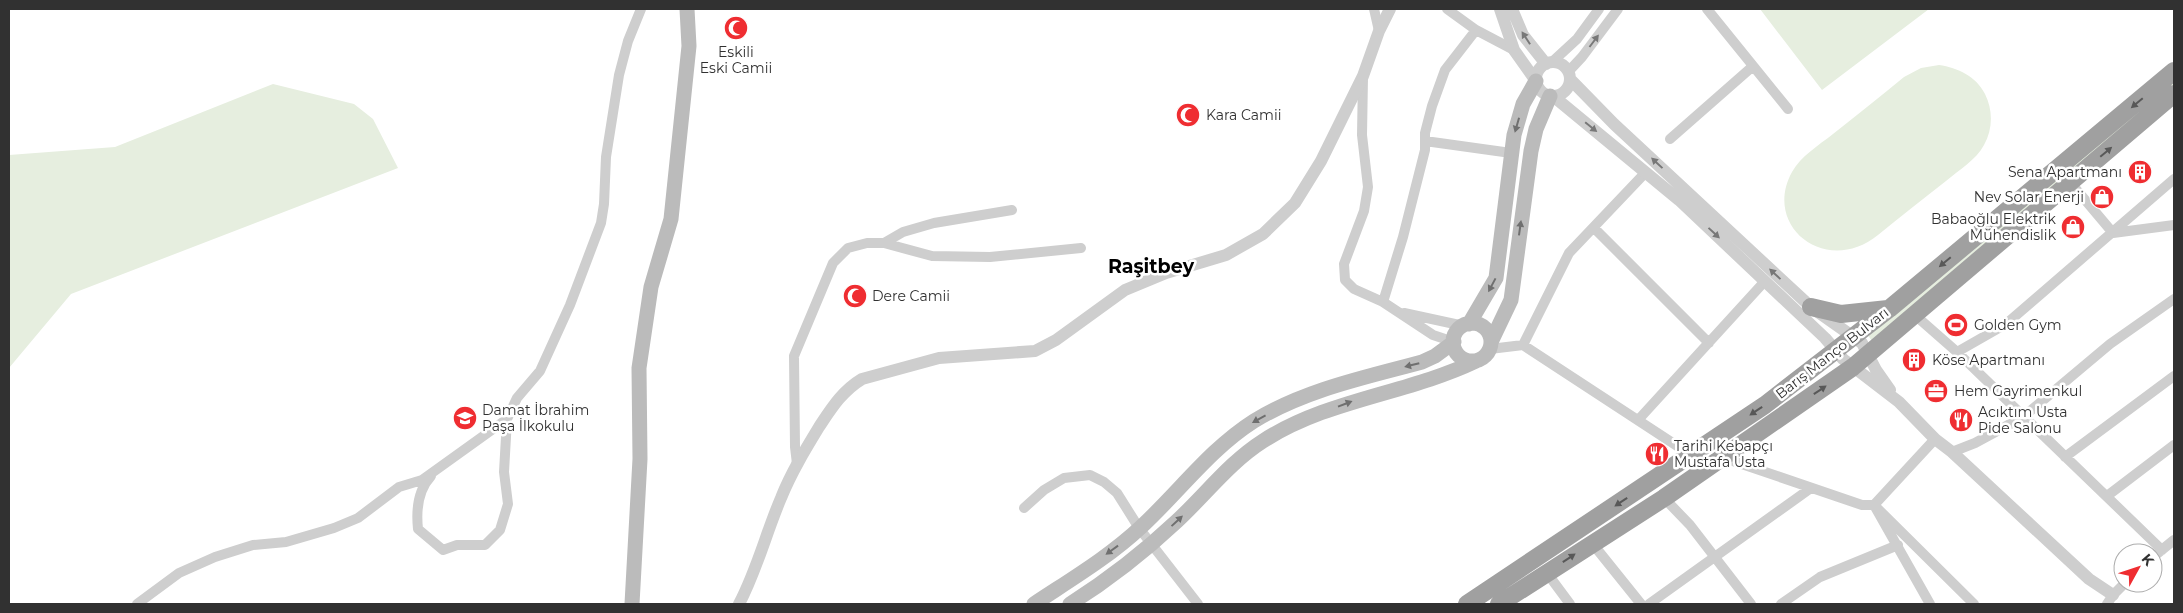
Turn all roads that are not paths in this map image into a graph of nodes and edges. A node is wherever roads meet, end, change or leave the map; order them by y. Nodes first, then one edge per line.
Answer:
1 (641, 9) edge
2 (687, 9) edge
3 (1374, 9) edge
4 (1390, 9) edge
5 (1447, 9) edge
6 (1500, 9) edge
7 (1512, 9) edge
8 (1599, 9) edge
9 (1618, 9) edge
10 (1707, 9) edge
11 (1379, 30) junction
12 (1476, 30) junction
13 (1514, 50) junction
14 (1549, 63) junction
15 (1752, 67) junction
16 (2174, 71) edge
17 (1569, 75) junction
18 (1362, 76) junction
19 (1536, 80) junction
20 (2174, 94) edge
21 (1551, 96) junction
22 (1788, 109) dead end
23 (1670, 139) dead end
24 (1425, 141) junction
25 (1511, 153) junction
26 (1646, 172) junction
27 (2174, 179) edge
28 (2070, 182) junction
29 (1012, 210) dead end
30 (2174, 225) edge
31 (1594, 228) junction
32 (2113, 233) junction
33 (884, 243) junction
34 (1081, 248) dead end
35 (1765, 281) junction
36 (2174, 299) edge
37 (1383, 302) junction
38 (1811, 307) junction
39 (1889, 309) junction
40 (1398, 312) junction
41 (1916, 316) junction
42 (1467, 325) junction
43 (1852, 336) junction
44 (1454, 342) junction
45 (1709, 343) junction
46 (1523, 345) junction
47 (1491, 346) junction
48 (1835, 348) junction
49 (1957, 352) junction
50 (1869, 354) junction
51 (1476, 361) junction
52 (1853, 367) junction
53 (2174, 376) edge
54 (1899, 402) junction
55 (2023, 417) junction
56 (507, 419) junction
57 (1639, 419) junction
58 (1935, 439) junction
59 (2174, 445) edge
60 (1952, 452) junction
61 (1691, 455) junction
62 (1720, 457) junction
63 (2065, 457) junction
64 (797, 464) junction
65 (438, 468) junction
66 (1811, 488) junction
67 (2107, 496) junction
68 (1664, 498) junction
69 (1874, 504) junction
70 (1024, 508) dead end
71 (1139, 528) junction
72 (2174, 540) edge
73 (1152, 543) junction
74 (1592, 543) junction
75 (2155, 543) edge
76 (1898, 546) junction
77 (2163, 549) edge
78 (1714, 557) junction
79 (1546, 573) junction
80 (2110, 600) edge
81 (137, 604) edge
82 (632, 604) edge
83 (739, 604) edge
84 (1034, 604) edge
85 (1070, 604) edge
86 (1198, 604) edge
87 (1467, 604) edge
88 (1499, 604) edge
89 (1570, 604) edge
90 (1641, 604) edge
91 (1649, 604) edge
92 (1751, 604) edge
93 (1781, 604) edge
94 (1930, 604) edge
95 (1974, 604) edge

1 - 56 street
2 - 82 main road
3 - 11 street
4 - 11 street
5 - 12 street
6 - 13 street
14 -> 7 street
8 - 14 street
17 -> 9 street
10 - 15 street
11 - 18 street
12 - 13 street
12 - 24 street
13 - 19 street
14 - 17 street
14 - 19 street
15 - 22 street
15 - 23 street
16 -> 39 highway, Barış Manço Bulvarı
17 - 21 street
38 -> 17 street
18 - 37 street
18 - 64 street
19 - 21 street
19 -> 25 main road
28 -> 20 highway, Barış Manço Bulvarı
21 -> 26 street
47 -> 21 main road
24 - 25 street
24 - 37 street
25 -> 42 main road
26 - 31 street
26 -> 35 street
27 - 32 street
28 - 32 street
28 - 41 highway, Barış Manço Bulvarı
29 - 33 street
30 - 32 street
31 - 45 street
31 - 46 street
32 - 49 street
33 - 34 street
33 - 64 street
35 - 45 street
35 - 48 street
36 - 55 street
37 - 40 street
38 - 39 highway
38 - 43 street
39 - 43 highway, Barış Manço Bulvarı
40 - 42 street
40 - 44 street
41 - 49 street
41 - 50 highway, Barış Manço Bulvarı
42 - 44 main road
42 - 47 main road
43 - 48 highway, Barış Manço Bulvarı
43 - 50 street
44 - 51 main road
44 -> 71 main road
45 - 57 street
46 - 47 street
46 - 57 street
47 - 51 main road
48 - 52 street
48 -> 61 highway, Barış Manço Bulvarı
49 - 55 street
50 - 52 highway, Barış Manço Bulvarı
50 - 54 street
73 -> 51 main road
52 - 54 street
62 -> 52 highway, Barış Manço Bulvarı
53 - 63 street
54 - 58 street
55 - 60 street
55 - 63 street
56 - 65 street
56 - 65 street
57 - 61 street
58 - 60 street
58 - 69 street
59 - 67 street
60 - 80 street
61 -> 87 highway, Barış Manço Bulvarı
62 - 66 street
62 - 68 highway, Barış Manço Bulvarı
63 - 67 street
64 - 83 street
65 - 81 street
66 - 69 street
66 - 78 street
67 - 75 street
68 - 74 highway, Barış Manço Bulvarı
68 - 78 street
69 - 76 street
69 - 95 street
70 - 71 street
71 - 73 street
71 -> 84 main road
72 - 77 street
73 - 85 main road
73 - 86 street
79 -> 74 highway, Barış Manço Bulvarı
74 - 90 street
76 - 93 street
76 - 94 street
78 - 91 street
78 - 92 street
79 - 88 highway, Barış Manço Bulvarı
79 - 89 street

